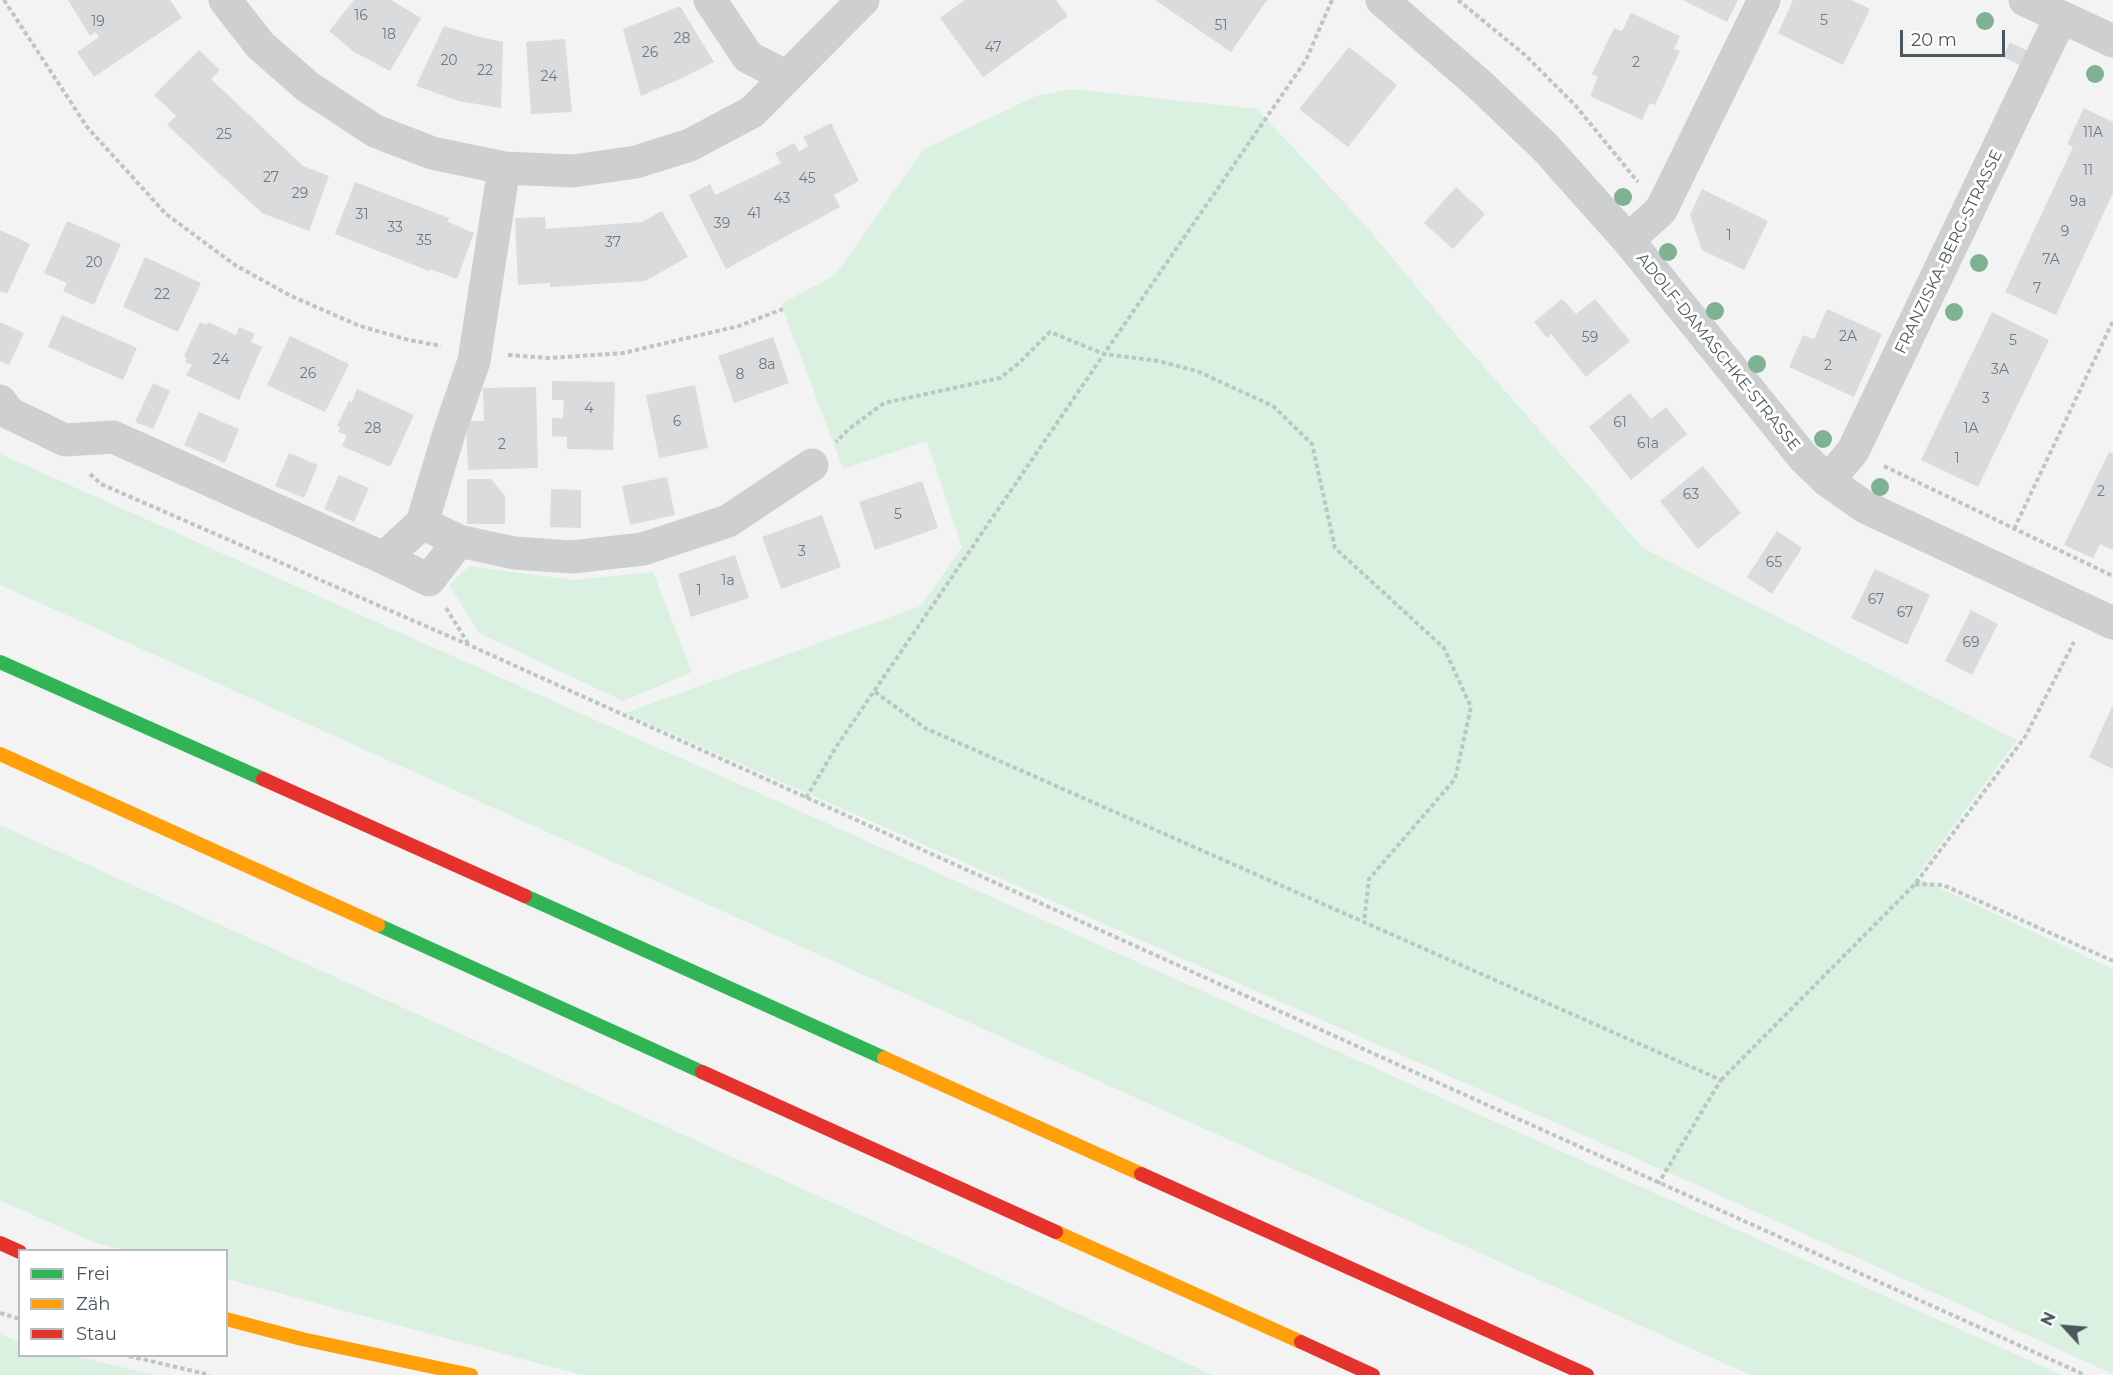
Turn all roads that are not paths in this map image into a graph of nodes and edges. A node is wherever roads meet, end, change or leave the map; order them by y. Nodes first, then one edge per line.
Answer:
1 (225, 0) edge
2 (710, 0) edge
3 (863, 0) edge
4 (1382, 0) edge
5 (1764, 0) edge
6 (2025, 0) edge
7 (2061, 17) junction
8 (2113, 41) edge
9 (787, 77) junction
10 (504, 168) junction
11 (1628, 240) junction
12 (0, 401) edge
13 (812, 465) road end
14 (1828, 482) junction
15 (422, 523) junction
16 (459, 541) junction
17 (384, 558) junction
18 (2101, 617) edge
19 (0, 662) edge
20 (0, 754) edge
21 (0, 1243) edge
22 (18, 1251) edge
23 (228, 1320) edge
24 (471, 1375) edge
25 (1372, 1375) edge
26 (1587, 1375) edge

1 - 10 street
2 - 9 street
3 - 9 street
4 - 11 street, ADOLF-DAMASCHKE-STRASSE
5 - 11 street
6 - 7 street
7 - 8 street
7 - 14 street, FRANZISKA-BERG-STRASSE
9 - 10 street
10 - 15 street
11 - 14 street, ADOLF-DAMASCHKE-STRASSE
12 - 17 street
13 - 16 street
14 - 18 street, ADOLF-DAMASCHKE-STRASSE
15 - 16 street
15 - 17 street
16 - 17 street
19 - 26 main road
20 - 25 main road
21 - 22 main road
23 - 24 main road

